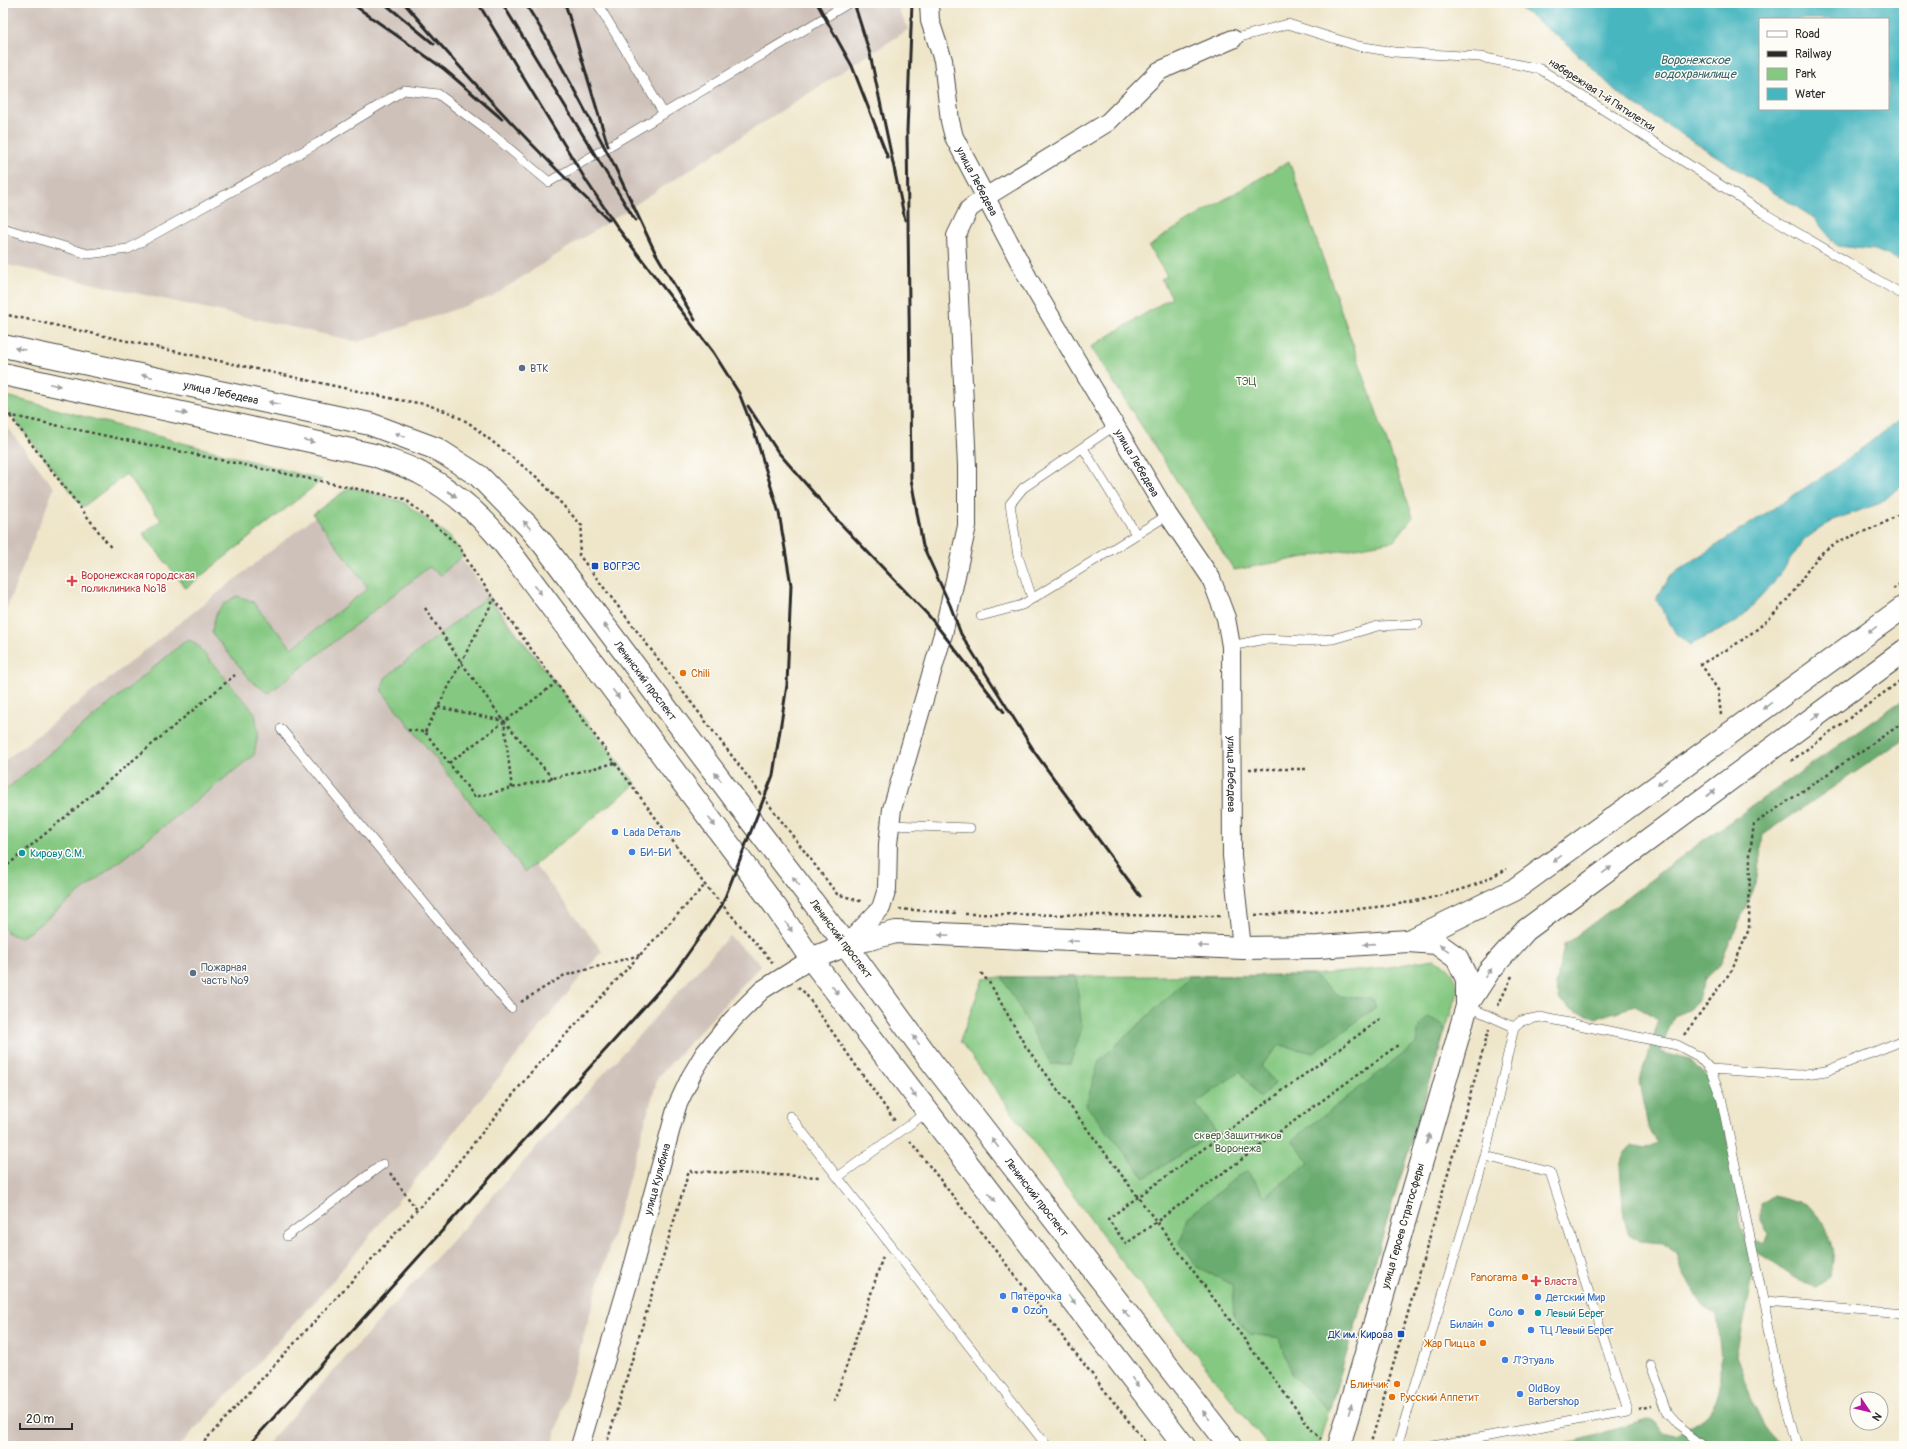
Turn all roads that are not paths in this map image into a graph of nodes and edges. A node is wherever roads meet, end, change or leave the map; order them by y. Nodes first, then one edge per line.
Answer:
1 (597, 3) edge
2 (849, 3) edge
3 (929, 3) edge
4 (1233, 39) joint
5 (664, 114) junction
6 (984, 198) junction
7 (3, 228) edge
8 (1900, 293) dead end
9 (3, 346) edge
10 (3, 374) edge
11 (1114, 426) junction
12 (1083, 448) junction
13 (436, 449) joint
14 (1168, 515) junction
15 (1136, 534) junction
16 (1032, 598) junction
17 (1904, 607) edge
18 (981, 616) dead end
19 (1418, 624) dead end
20 (1231, 646) junction
21 (1904, 651) edge
22 (282, 728) dead end
23 (890, 825) junction
24 (970, 828) dead end
25 (1408, 941) junction
26 (846, 945) junction
27 (1242, 948) junction
28 (811, 959) junction
29 (1466, 1006) junction
30 (511, 1008) road end
31 (1514, 1027) junction
32 (1904, 1040) edge
33 (1710, 1069) junction
34 (927, 1112) junction
35 (790, 1116) dead end
36 (1485, 1156) junction
37 (383, 1164) road end
38 (838, 1178) junction
39 (287, 1236) dead end
40 (1764, 1302) junction
41 (1904, 1313) edge
42 (1650, 1364) dead end
43 (1331, 1443) edge
44 (1179, 1444) edge
45 (580, 1446) edge
46 (1047, 1446) edge
47 (1230, 1446) edge
48 (1397, 1446) edge
49 (1433, 1446) edge
50 (1707, 1446) edge
51 (1798, 1446) edge

1 - 5 lane
2 - 5 lane
3 - 6 street, улица Лебедева
4 - 6 street
4 - 8 lane, набережная 1-й Пятилетки
5 - 7 lane
6 - 11 street, улица Лебедева
6 - 23 street
13 -> 9 main road, улица Лебедева
10 -> 28 main road
11 - 12 lane
11 - 14 street, улица Лебедева
12 - 15 lane
12 - 16 lane
26 -> 13 main road, Ленинский проспект
14 - 15 lane
14 - 20 street, улица Лебедева
15 - 16 lane
16 - 18 lane
17 -> 25 main road
19 - 20 lane
20 - 27 street, улица Лебедева
29 -> 21 main road
22 - 30 lane
23 - 24 lane
23 - 26 street
25 -> 27 main road
29 -> 25 main road
27 -> 26 main road
26 - 28 main road
47 -> 26 main road, Ленинский проспект
28 -> 34 main road
28 - 45 street, улица Кулибина
29 - 31 lane
43 -> 29 main road, улица Героев Стратосферы
31 - 33 lane
31 - 36 lane
32 - 33 lane
33 - 40 lane
34 - 38 lane
34 -> 44 main road
35 - 38 lane
36 - 48 lane
36 - 49 lane
37 - 39 lane
38 - 46 lane
40 - 41 lane
40 - 51 lane
42 - 50 lane

